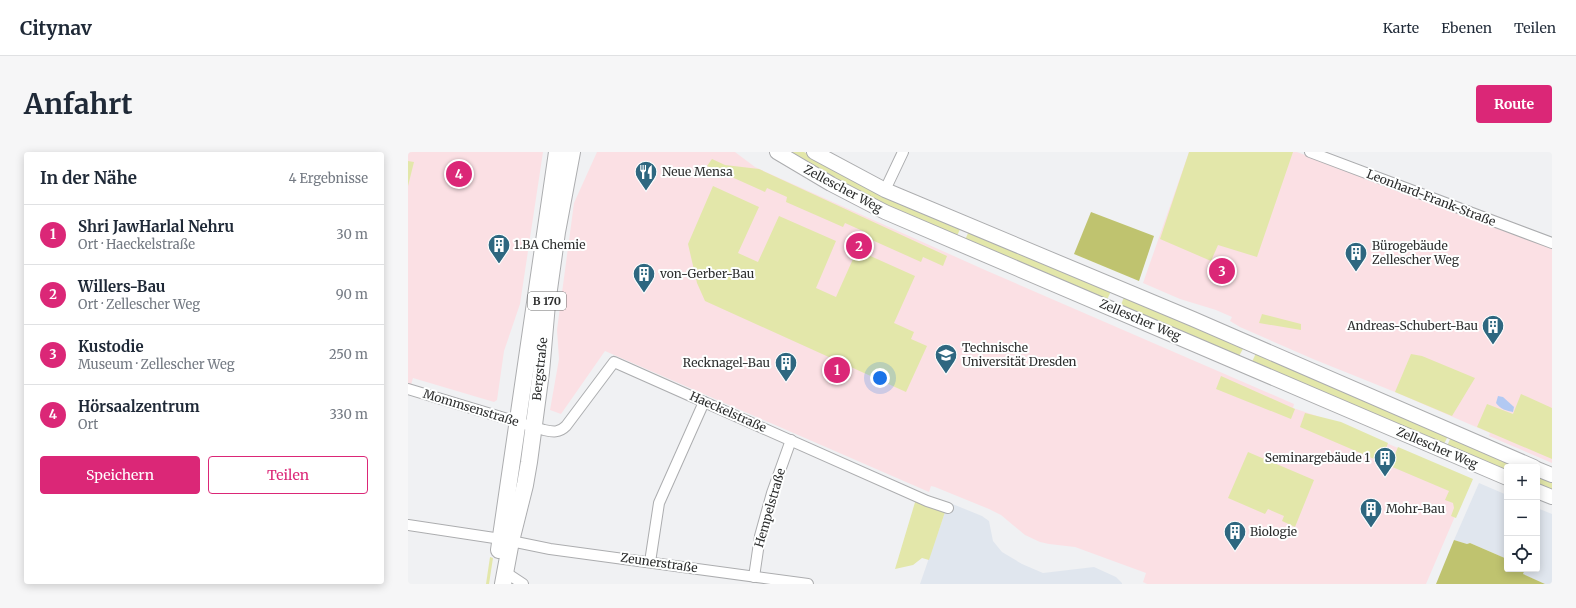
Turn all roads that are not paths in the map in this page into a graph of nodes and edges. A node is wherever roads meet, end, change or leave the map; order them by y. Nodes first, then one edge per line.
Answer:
1 (557, 152) edge
2 (572, 152) edge
3 (777, 152) edge
4 (814, 152) edge
5 (903, 152) edge
6 (1310, 152) edge
7 (884, 190) junction
8 (1552, 244) edge
9 (408, 389) edge
10 (704, 402) junction
11 (517, 422) junction
12 (534, 427) junction
13 (791, 440) junction
14 (1527, 464) edge
15 (1540, 470) edge
16 (1552, 475) edge
17 (1504, 477) edge
18 (1540, 491) edge
19 (1552, 497) edge
20 (948, 508) dead end
21 (408, 525) edge
22 (506, 540) junction
23 (650, 562) junction
24 (754, 576) junction
25 (504, 578) edge
26 (493, 584) edge
27 (523, 584) edge
28 (808, 584) edge

1 - 11 main road, B 170
2 - 12 main road, Bergstraße / B 170
3 - 17 main road, Zellescher Weg
4 - 7 main road, Zellescher Weg
5 - 7 street
6 - 8 street, Leonhard-Frank-Straße
7 - 14 main road, Zellescher Weg
9 - 11 street, Mommsenstraße
10 - 12 street, Haeckelstraße
10 - 13 street, Haeckelstraße
10 - 23 street
11 - 12 street, Mommsenstraße
11 - 22 main road, B 170
12 - 22 main road, Bergstraße / B 170
13 - 20 street, Haeckelstraße
13 - 24 street, Hempelstraße
15 - 16 main road
18 - 19 main road
21 - 22 street, Zeunerstraße
22 - 23 street, Zeunerstraße
22 - 25 main road, Bergstraße / B 170
22 - 26 main road, B 170
23 - 24 street, Zeunerstraße
24 - 28 street, Zeunerstraße
25 - 27 street

